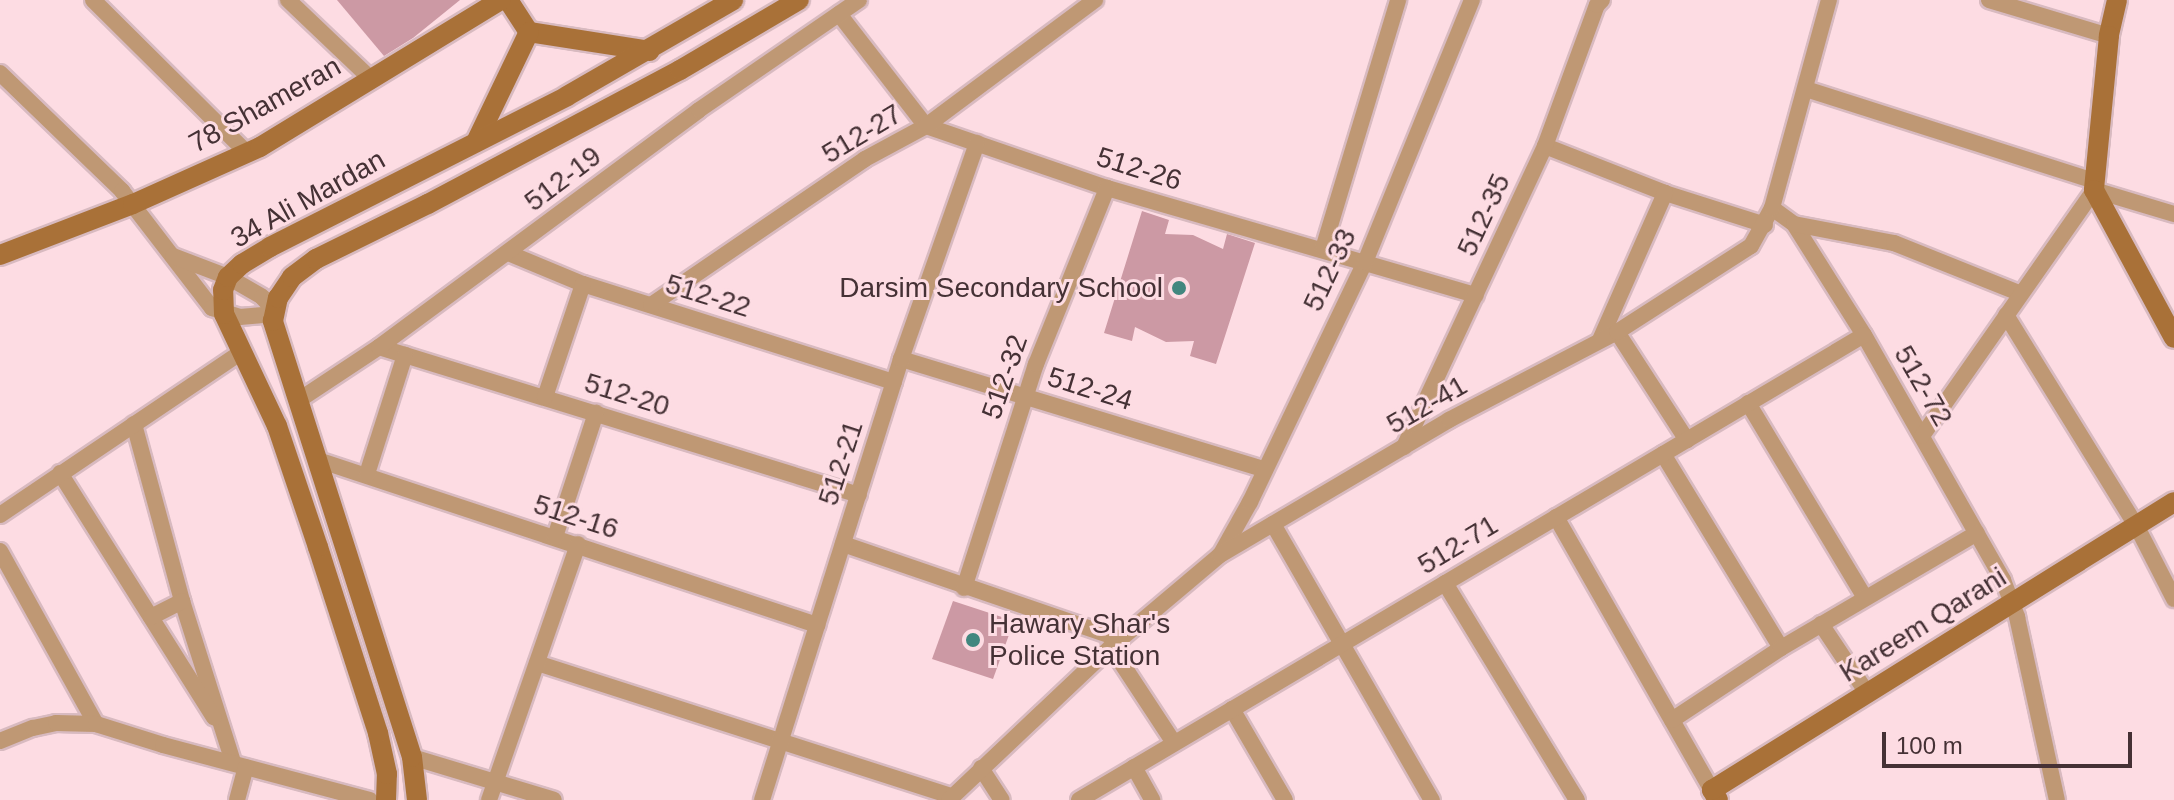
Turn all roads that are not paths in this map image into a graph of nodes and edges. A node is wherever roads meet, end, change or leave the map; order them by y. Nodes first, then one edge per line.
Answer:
1 (93, 0) edge
2 (288, 0) edge
3 (501, 0) edge
4 (508, 0) edge
5 (733, 0) edge
6 (799, 0) edge
7 (859, 0) edge
8 (1095, 0) edge
9 (1472, 0) edge
10 (1829, 0) edge
11 (1989, 0) edge
12 (2117, 0) edge
13 (1394, 1) edge
14 (1594, 2) edge
15 (839, 14) junction
16 (529, 32) junction
17 (2109, 36) junction
18 (650, 51) junction
19 (0, 73) edge
20 (371, 79) junction
21 (1806, 89) junction
22 (926, 126) junction
23 (476, 142) junction
24 (977, 143) junction
25 (1545, 146) junction
26 (247, 153) junction
27 (2094, 186) junction
28 (1107, 188) junction
29 (1665, 193) junction
30 (133, 204) junction
31 (1772, 208) junction
32 (2174, 212) edge
33 (1794, 224) junction
34 (1765, 225) junction
35 (1323, 249) junction
36 (3, 251) edge
37 (508, 253) junction
38 (173, 256) junction
39 (1365, 262) junction
40 (228, 277) junction
41 (583, 284) junction
42 (2019, 293) junction
43 (1476, 295) junction
44 (651, 305) junction
45 (273, 311) junction
46 (224, 314) junction
47 (2006, 315) junction
48 (1617, 332) junction
49 (1864, 335) junction
50 (2174, 338) edge
51 (1600, 340) junction
52 (379, 347) junction
53 (242, 352) junction
54 (405, 355) junction
55 (901, 359) junction
56 (894, 382) junction
57 (545, 397) junction
58 (1025, 397) junction
59 (1748, 403) junction
60 (302, 410) junction
61 (596, 413) junction
62 (134, 424) junction
63 (277, 426) junction
64 (1922, 436) junction
65 (1687, 440) junction
66 (1403, 449) junction
67 (1663, 454) junction
68 (318, 460) junction
69 (1264, 469) junction
70 (60, 473) junction
71 (367, 474) junction
72 (859, 495) junction
73 (2174, 502) edge
74 (0, 515) edge
75 (1556, 517) junction
76 (1273, 524) junction
77 (2137, 527) junction
78 (1977, 533) junction
79 (555, 537) junction
80 (578, 544) junction
81 (843, 544) junction
82 (0, 551) edge
83 (1220, 555) junction
84 (1445, 583) junction
85 (964, 588) junction
86 (1865, 598) junction
87 (2174, 599) edge
88 (182, 601) junction
89 (2011, 602) junction
90 (151, 617) junction
91 (1821, 624) junction
92 (817, 625) junction
93 (1116, 643) junction
94 (1343, 643) junction
95 (1781, 648) junction
96 (537, 663) junction
97 (1867, 693) junction
98 (1232, 709) junction
99 (1672, 720) junction
100 (96, 724) junction
101 (221, 729) junction
102 (778, 741) junction
103 (2, 743) edge
104 (1174, 743) junction
105 (412, 757) junction
106 (240, 764) junction
107 (1134, 767) junction
108 (981, 768) junction
109 (495, 782) junction
110 (1715, 795) edge
111 (950, 798) edge
112 (237, 800) edge
113 (370, 800) edge
114 (386, 800) edge
115 (417, 800) edge
116 (489, 800) edge
117 (554, 800) edge
118 (762, 800) edge
119 (1002, 800) edge
120 (1079, 800) edge
121 (1152, 800) edge
122 (1285, 800) edge
123 (1432, 800) edge
124 (1577, 800) edge
125 (2057, 800) edge

1 - 26 street
2 - 20 street
3 - 20 main road, 78 Shameran
4 - 16 main road
5 - 18 main road, 34 Ali Mardan
6 - 45 main road, 34 Ali Mardan
7 - 15 street, 512-19
8 - 22 street, 512-27
9 - 39 street, 512-33
10 - 21 street, 512-41
11 - 17 street
12 - 17 main road
13 - 35 street
14 - 25 street, 512-35
15 - 22 street
15 - 37 street, 512-19
16 - 18 main road
16 - 23 main road
17 - 27 main road
18 - 23 main road, 34 Ali Mardan
19 - 30 street
20 - 26 main road, 78 Shameran
21 - 27 street
21 - 31 street, 512-41
22 - 24 street, 512-26
22 - 44 street, 512-27
23 - 40 main road, 34 Ali Mardan
24 - 28 street, 512-26
24 - 55 street, 512-21
25 - 29 street
25 - 43 street, 512-35
26 - 30 main road, 78 Shameran
27 - 32 street
27 - 42 street
27 - 50 main road
28 - 35 street, 512-26
28 - 58 street, 512-32
29 - 34 street
29 - 51 street
30 - 36 main road, 78 Shameran
30 - 38 street
31 - 33 street, 512-72
31 - 34 street, 512-41
33 - 42 street
33 - 49 street, 512-72
34 - 48 street, 512-41
35 - 39 street, 512-26
37 - 41 street, 512-22
37 - 52 street, 512-19
38 - 40 street
38 - 46 street
39 - 43 street, 512-26
39 - 69 street, 512-33
40 - 45 street
40 - 46 main road, 34 Ali Mardan
41 - 44 street, 512-22
41 - 57 street
42 - 47 street
43 - 66 street, 512-35
44 - 56 street, 512-22
45 - 46 street
45 - 60 main road
46 - 53 main road
47 - 64 street
47 - 77 street
48 - 51 street, 512-41
48 - 65 street
49 - 59 street, 512-71
49 - 64 street, 512-72
51 - 66 street, 512-41
52 - 54 street, 512-20
52 - 60 street, 512-19
53 - 62 street
53 - 63 main road
54 - 57 street, 512-20
54 - 71 street
55 - 56 street, 512-21
55 - 58 street, 512-24
56 - 72 street, 512-21
57 - 61 street, 512-20
58 - 69 street, 512-24
58 - 85 street, 512-32
59 - 65 street, 512-71
59 - 86 street
60 - 63 main road
60 - 68 main road
61 - 72 street, 512-20
61 - 79 street
62 - 70 street
62 - 88 street
63 - 114 main road
64 - 78 street, 512-72
65 - 67 street, 512-71
66 - 76 street, 512-41
67 - 75 street, 512-71
67 - 95 street
68 - 71 street, 512-16
68 - 105 main road
69 - 83 street, 512-33
70 - 74 street
70 - 90 street
71 - 79 street, 512-16
72 - 81 street, 512-21
73 - 77 main road, Kareem Qarani
75 - 84 street, 512-71
75 - 99 street
76 - 83 street, 512-41
76 - 94 street
77 - 87 street
77 - 89 main road, Kareem Qarani
78 - 86 street
78 - 89 street, 512-72
79 - 80 street, 512-16
80 - 92 street, 512-16
80 - 96 street
81 - 85 street
81 - 92 street, 512-21
82 - 100 street
83 - 93 street, 512-41
84 - 94 street, 512-71
84 - 124 street
85 - 93 street
86 - 91 street
88 - 90 street
88 - 101 street
89 - 97 main road, Kareem Qarani
89 - 125 street, 512-72
90 - 101 street
91 - 95 street
91 - 97 street
92 - 102 street, 512-21
93 - 104 street
93 - 108 street, 512-41
94 - 98 street, 512-71
94 - 123 street
95 - 99 street
96 - 102 street
96 - 109 street
97 - 110 main road, Kareem Qarani
98 - 104 street, 512-71
98 - 122 street
99 - 110 street
100 - 103 street
100 - 106 street
101 - 106 street
102 - 111 street
102 - 118 street, 512-21
104 - 107 street, 512-71
105 - 109 street
105 - 115 main road
106 - 112 street
106 - 113 street
107 - 120 street, 512-71
107 - 121 street
108 - 111 street, 512-41
108 - 119 street
109 - 116 street
109 - 117 street

